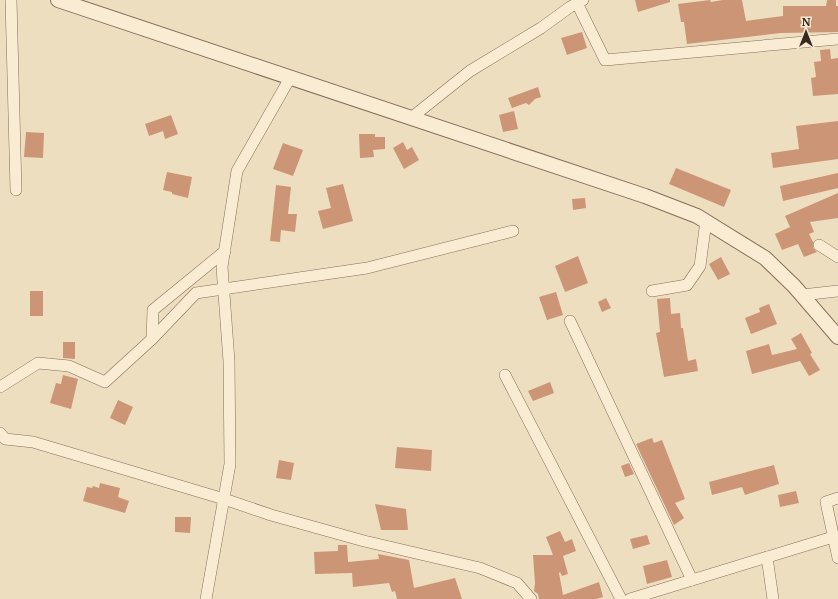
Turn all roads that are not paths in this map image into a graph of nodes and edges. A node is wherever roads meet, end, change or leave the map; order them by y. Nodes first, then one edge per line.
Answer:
1 (11, 0) edge
2 (58, 0) edge
3 (574, 3) edge
4 (838, 39) edge
5 (290, 78) junction
6 (411, 118) junction
7 (16, 190) dead end
8 (706, 221) junction
9 (513, 230) dead end
10 (819, 245) dead end
11 (225, 251) junction
12 (838, 257) edge
13 (224, 289) junction
14 (652, 291) dead end
15 (838, 291) edge
16 (802, 295) junction
17 (570, 321) dead end
18 (838, 337) edge
19 (152, 339) junction
20 (505, 375) dead end
21 (0, 387) edge
22 (0, 433) edge
23 (838, 498) edge
24 (224, 499) junction
25 (834, 537) junction
26 (767, 557) junction
27 (838, 558) edge
28 (692, 580) junction
29 (206, 599) edge
30 (531, 599) edge
31 (621, 599) edge
32 (630, 599) edge
33 (773, 599) edge

1 - 7 street
2 - 5 street
3 - 4 street
3 - 6 street
5 - 6 street
5 - 11 street
6 - 8 street
8 - 14 street
8 - 16 street
9 - 13 street
10 - 12 street
11 - 13 street
11 - 19 street
13 - 19 street
13 - 24 street
15 - 16 street
16 - 18 street
17 - 28 street
19 - 21 street
20 - 31 street
22 - 24 street
23 - 25 street
24 - 29 street
24 - 30 street
25 - 26 street
25 - 27 street
26 - 28 street
26 - 33 street
28 - 32 street

